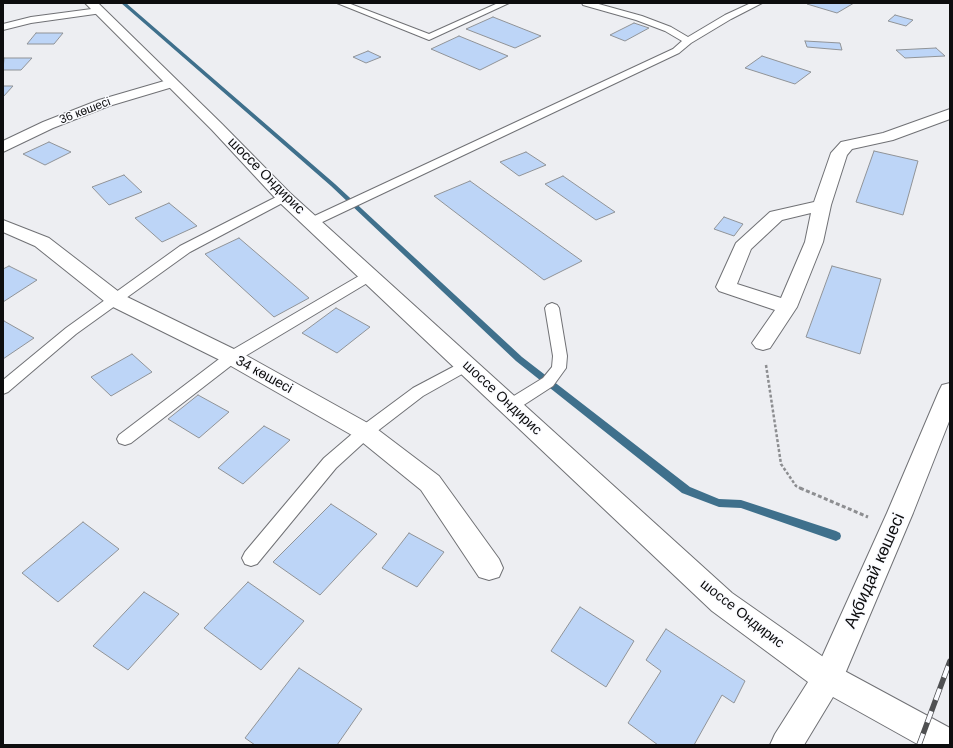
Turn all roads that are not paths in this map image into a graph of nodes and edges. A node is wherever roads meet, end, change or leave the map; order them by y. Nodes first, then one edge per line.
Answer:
1 (341, 3) edge
2 (505, 3) edge
3 (586, 3) edge
4 (758, 3) edge
5 (95, 7) edge
6 (3, 27) edge
7 (688, 41) junction
8 (171, 83) junction
9 (950, 114) edge
10 (3, 147) edge
11 (284, 197) junction
12 (822, 204) junction
13 (312, 222) junction
14 (3, 224) edge
15 (369, 276) junction
16 (116, 300) junction
17 (787, 307) junction
18 (552, 308) dead end
19 (763, 343) road end
20 (232, 357) junction
21 (466, 366) junction
22 (3, 388) edge
23 (950, 391) edge
24 (510, 406) junction
25 (366, 432) junction
26 (125, 439) dead end
27 (251, 558) dead end
28 (489, 568) dead end
29 (828, 678) junction
30 (786, 745) edge
31 (950, 745) edge

1 - 2 lane
3 - 7 lane
4 - 7 lane
5 - 6 lane
5 - 8 street, шоссе Ондирис
7 - 13 lane
8 - 10 street, 36 көшесі
8 - 11 street, шоссе Ондирис
9 - 12 street
11 - 13 street, шоссе Ондирис
11 - 16 lane
12 - 17 street
12 - 17 street
13 - 15 street, шоссе Ондирис
14 - 16 street, 34 көшесі
15 - 20 lane
15 - 21 street, шоссе Ондирис
16 - 20 street, 34 көшесі
16 - 22 lane
17 - 19 street
18 - 24 lane
20 - 25 street, 34 көшесі
20 - 26 lane
21 - 24 street, шоссе Ондирис
21 - 25 lane
23 - 29 street, Ақбидай көшесі
24 - 29 street, шоссе Ондирис
25 - 27 lane
25 - 28 street, 34 көшесі
29 - 30 street, Ақбидай көшесі
29 - 31 street, шоссе Ондирис

